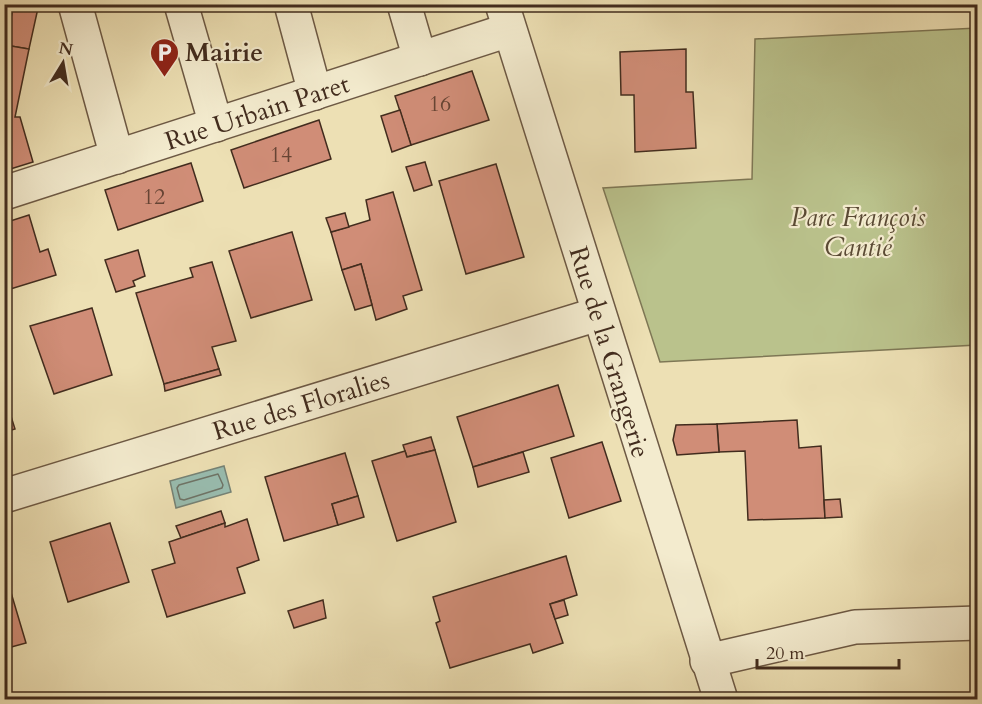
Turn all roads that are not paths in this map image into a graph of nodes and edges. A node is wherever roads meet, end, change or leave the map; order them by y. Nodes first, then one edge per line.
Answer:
1 (75, 4) edge
2 (181, 4) edge
3 (291, 4) edge
4 (404, 4) edge
5 (505, 17) edge
6 (420, 59) junction
7 (315, 93) junction
8 (216, 125) junction
9 (117, 156) junction
10 (4, 193) edge
11 (598, 314) junction
12 (4, 496) edge
13 (978, 622) edge
14 (707, 661) junction
15 (721, 699) edge

1 - 9 street
2 - 8 street
3 - 7 street
4 - 6 street
5 - 6 street, Rue Urbain Paret
5 - 11 street, Rue de la Grangerie
6 - 7 street, Rue Urbain Paret
7 - 8 street, Rue Urbain Paret
8 - 9 street, Rue Urbain Paret
9 - 10 street, Rue Urbain Paret
11 - 12 street, Rue des Floralies
11 - 14 street, Rue de la Grangerie
13 - 14 street
14 - 15 street, Rue de la Grangerie

